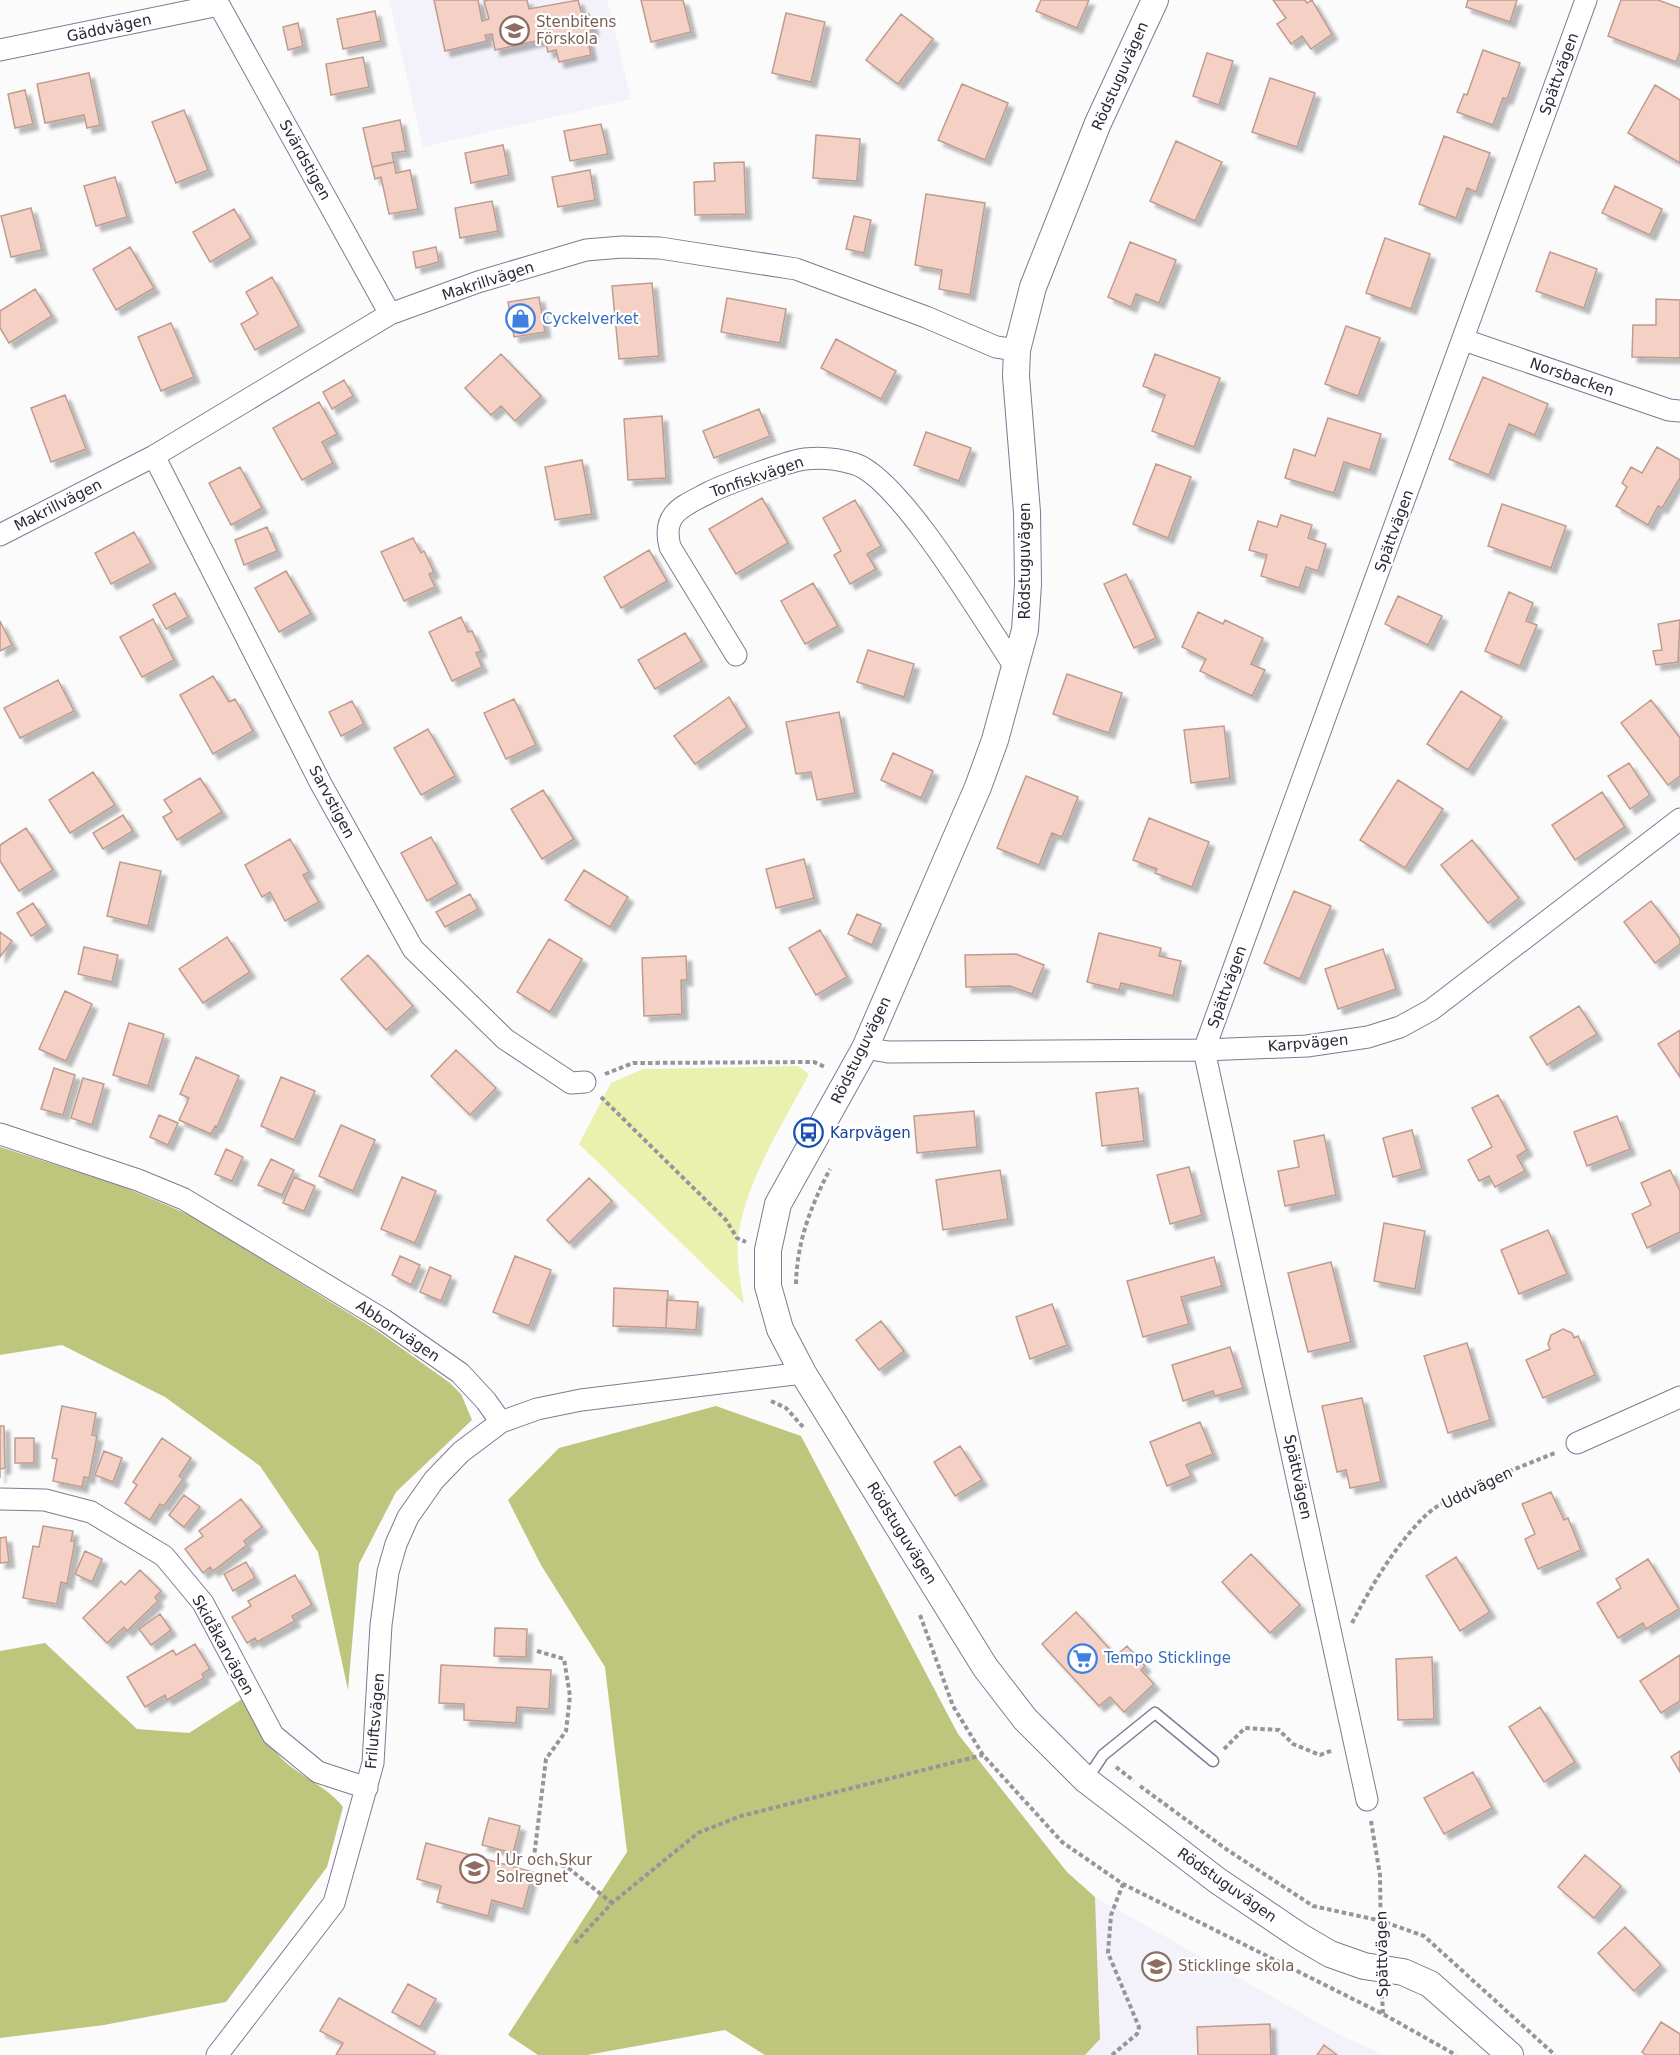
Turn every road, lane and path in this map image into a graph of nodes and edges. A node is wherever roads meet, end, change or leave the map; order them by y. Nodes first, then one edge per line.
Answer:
1 (1155, 0) edge
2 (1586, 0) edge
3 (219, 5) joint
4 (0, 50) edge
5 (390, 314) junction
6 (1464, 340) junction
7 (1017, 350) junction
8 (1680, 411) edge
9 (154, 456) junction
10 (0, 535) edge
11 (736, 656) dead end
12 (1015, 667) junction
13 (1680, 819) edge
14 (865, 1048) junction
15 (1204, 1050) junction
16 (850, 1078) junction
17 (585, 1082) junction
18 (0, 1134) edge
19 (834, 1160) dead end
20 (768, 1250) junction
21 (796, 1291) dead end
22 (803, 1373) junction
23 (1680, 1397) edge
24 (501, 1422) junction
25 (1577, 1443) joint
26 (0, 1499) edge
27 (537, 1652) dead end
28 (1337, 1652) junction
29 (1356, 1742) junction
30 (983, 1755) dead end
31 (1103, 1755) junction
32 (1213, 1761) joint
33 (1086, 1780) junction
34 (367, 1788) junction
35 (1367, 1800) joint
36 (1123, 1884) dead end
37 (612, 1904) junction
38 (1382, 1921) junction
39 (574, 1943) dead end
40 (1380, 1968) junction
41 (1383, 2014) dead end
42 (218, 2055) edge
43 (1112, 2055) edge
44 (1510, 2055) edge
45 (1555, 2055) edge

1 - 7 street, Rödstuguvägen
2 - 6 street, Spättvägen
3 - 4 street, Gäddvägen
3 - 5 street, Svärdstigen
5 - 7 street, Makrillvägen
5 - 9 street, Makrillvägen
6 - 8 street, Norsbacken
6 - 15 street, Spättvägen
7 - 12 street, Rödstuguvägen
9 - 10 street, Makrillvägen
9 - 17 street, Sarvstigen
11 - 12 street, Tonfiskvägen
12 - 14 street, Rödstuguvägen
13 - 15 street, Karpvägen
14 - 15 street, Karpvägen
14 - 16 street, Rödstuguvägen
15 - 28 street, Spättvägen
16 - 17 path
16 - 20 street, Rödstuguvägen
17 - 20 path
18 - 24 street, Abborrvägen
19 - 21 path
20 - 22 street, Rödstuguvägen
22 - 24 street
22 - 33 street, Rödstuguvägen
23 - 25 street
24 - 34 street, Friluftsvägen
25 - 28 path, Uddvägen
26 - 34 street, Skidåkarvägen
27 - 37 path
28 - 29 street, Spättvägen
29 - 32 path
29 - 35 street, Spättvägen
30 - 37 path
31 - 32 lane
31 - 33 lane
31 - 38 path
33 - 40 street, Rödstuguvägen
34 - 42 street, Friluftsvägen
35 - 38 path, Spättvägen
36 - 43 path
37 - 39 path
38 - 40 path, Spättvägen
38 - 45 path
40 - 41 path, Spättvägen
40 - 44 street, Rödstuguvägen

